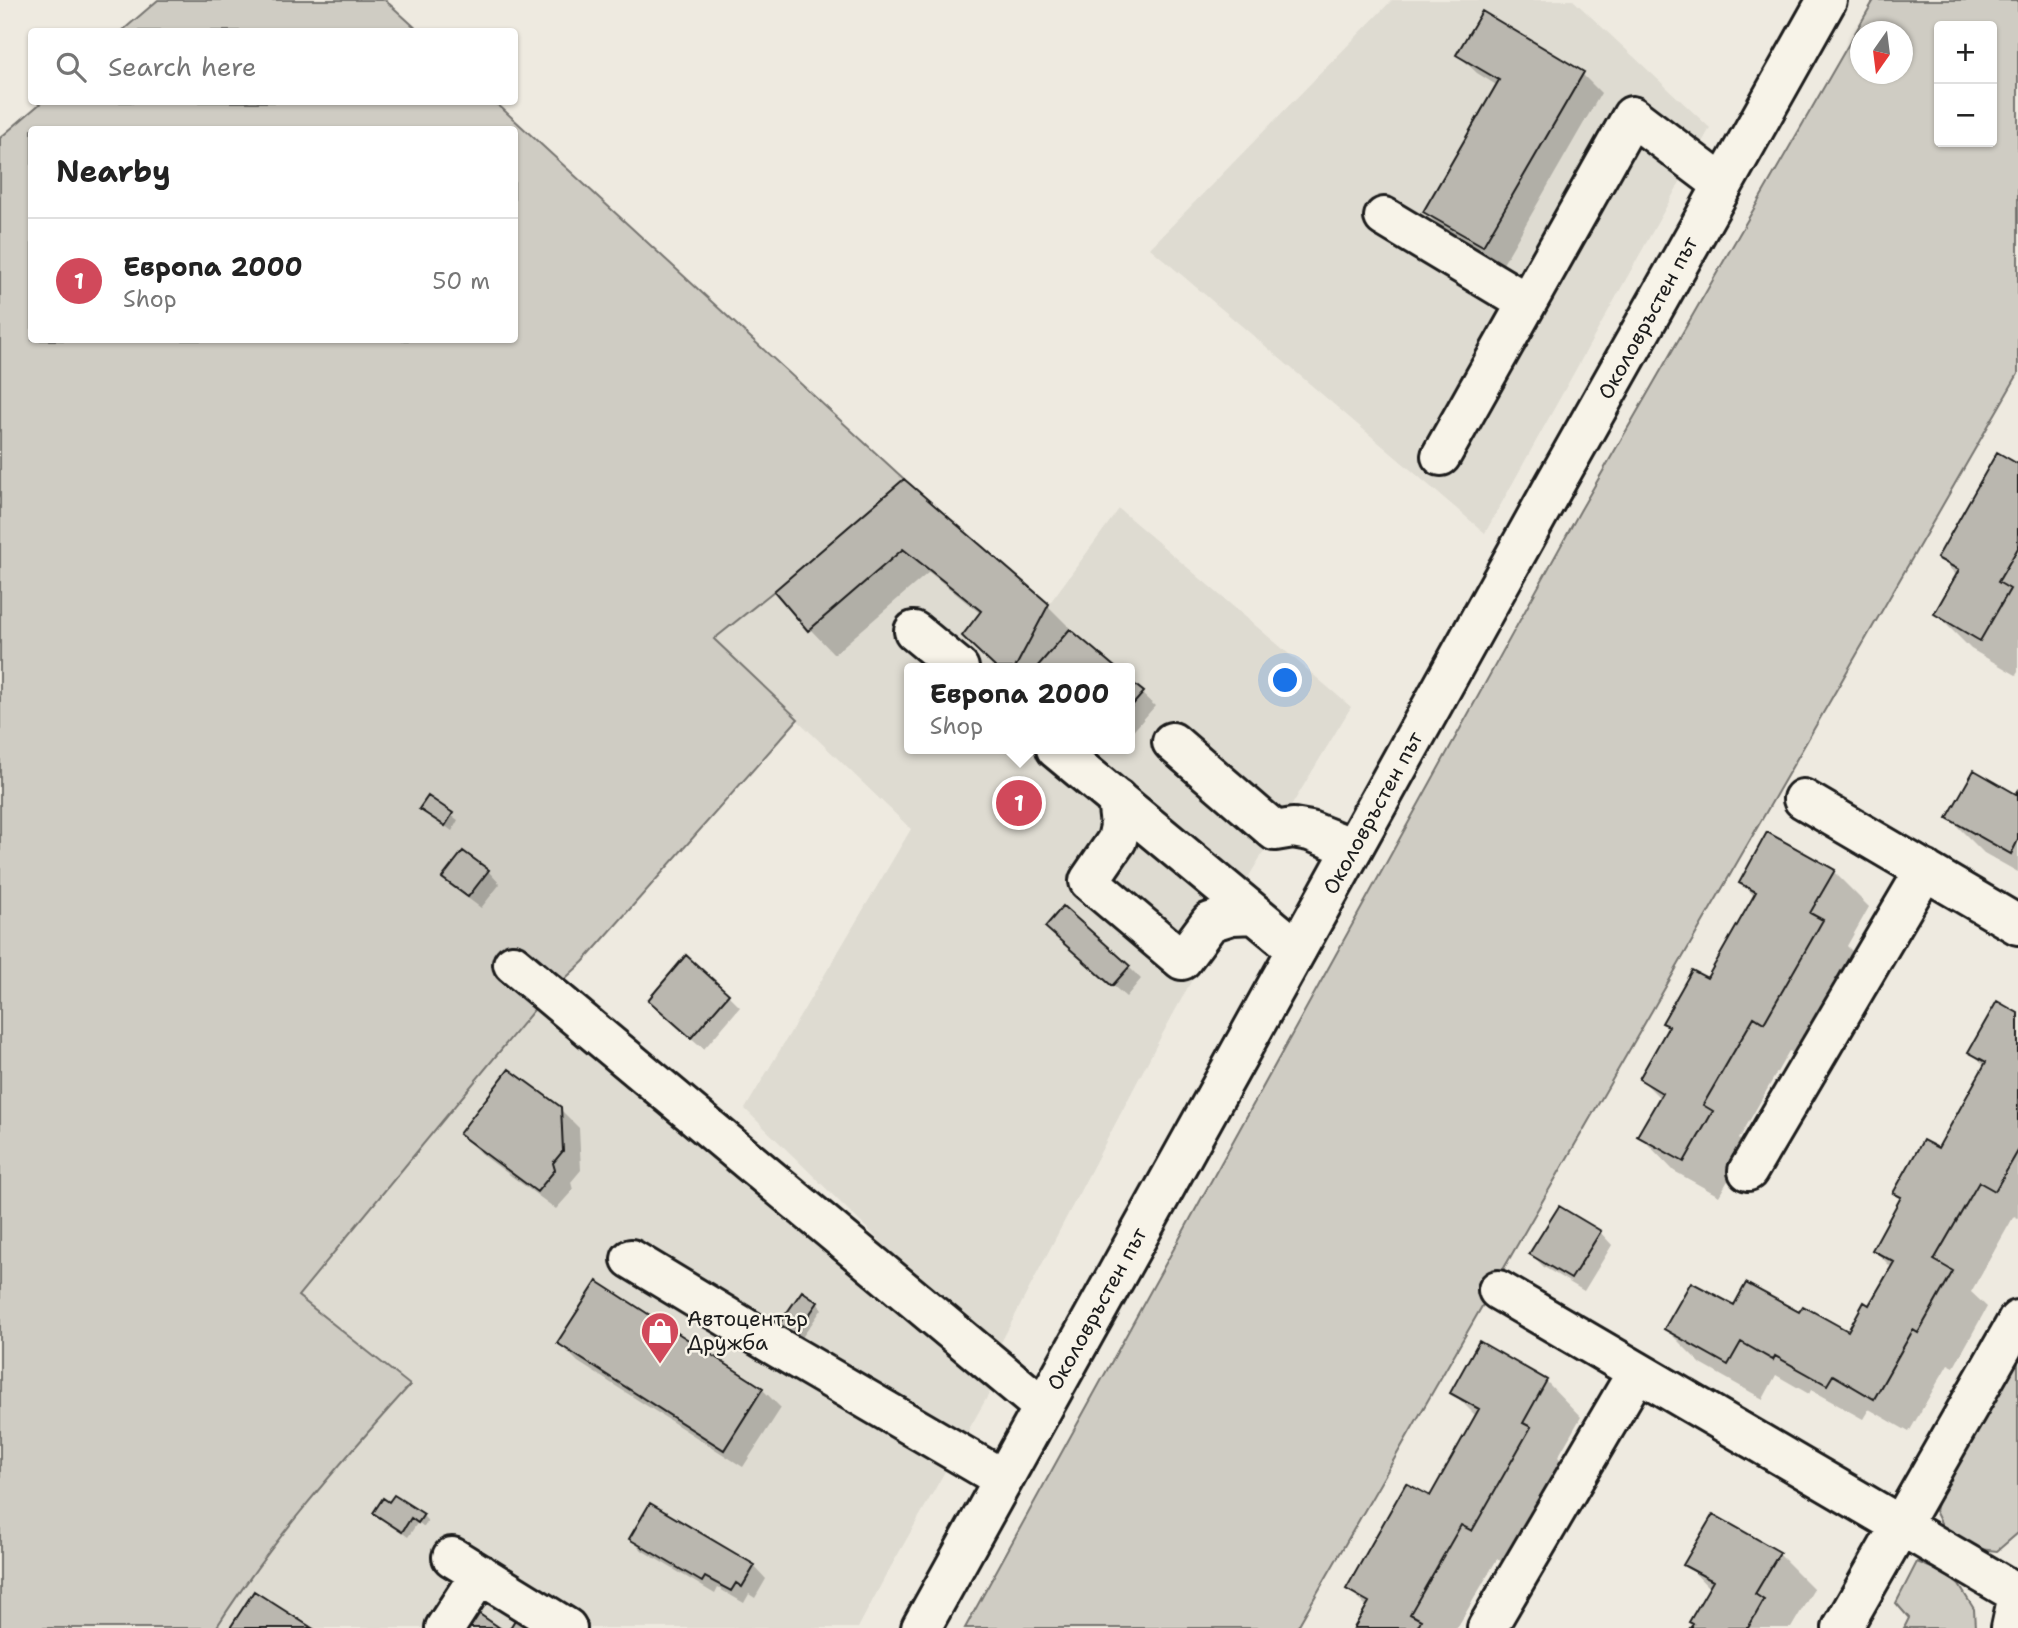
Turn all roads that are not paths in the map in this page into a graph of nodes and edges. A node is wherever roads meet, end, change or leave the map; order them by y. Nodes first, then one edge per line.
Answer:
1 (1827, 0) edge
2 (1723, 185) junction
3 (1384, 217) dead end
4 (1527, 303) junction
5 (1441, 456) dead end
6 (914, 631) dead end
7 (953, 663) edge
8 (1172, 742) dead end
9 (1062, 754) edge
10 (1116, 799) junction
11 (1803, 799) dead end
12 (1353, 848) junction
13 (1925, 870) junction
14 (1255, 914) junction
15 (2018, 925) edge
16 (1297, 949) junction
17 (513, 964) dead end
18 (1748, 1171) dead end
19 (631, 1258) dead end
20 (1498, 1290) dead end
21 (2018, 1320) edge
22 (1637, 1372) junction
23 (1043, 1407) junction
24 (1003, 1479) junction
25 (1900, 1525) junction
26 (2018, 1595) edge
27 (445, 1628) edge
28 (566, 1628) edge
29 (921, 1628) edge
30 (1487, 1628) edge
31 (1842, 1628) edge
32 (2011, 1628) edge

1 - 2 main road, Околовръстен път
2 - 4 main road
2 - 12 main road, Околовръстен път
3 - 4 main road
4 - 5 main road
6 - 7 main road
8 - 12 main road
9 - 10 main road
10 - 14 main road
10 - 14 main road
11 - 13 main road
12 - 16 main road, Околовръстен път
13 - 15 main road
13 - 18 main road
14 - 16 main road
16 - 23 main road, Околовръстен път
17 - 23 main road
19 - 24 main road
20 - 22 main road
21 - 25 main road
22 - 25 main road
22 - 30 main road
23 - 24 main road, Околовръстен път
24 - 29 main road, Околовръстен път
25 - 26 main road
25 - 31 main road
26 - 32 main road
27 - 28 main road

